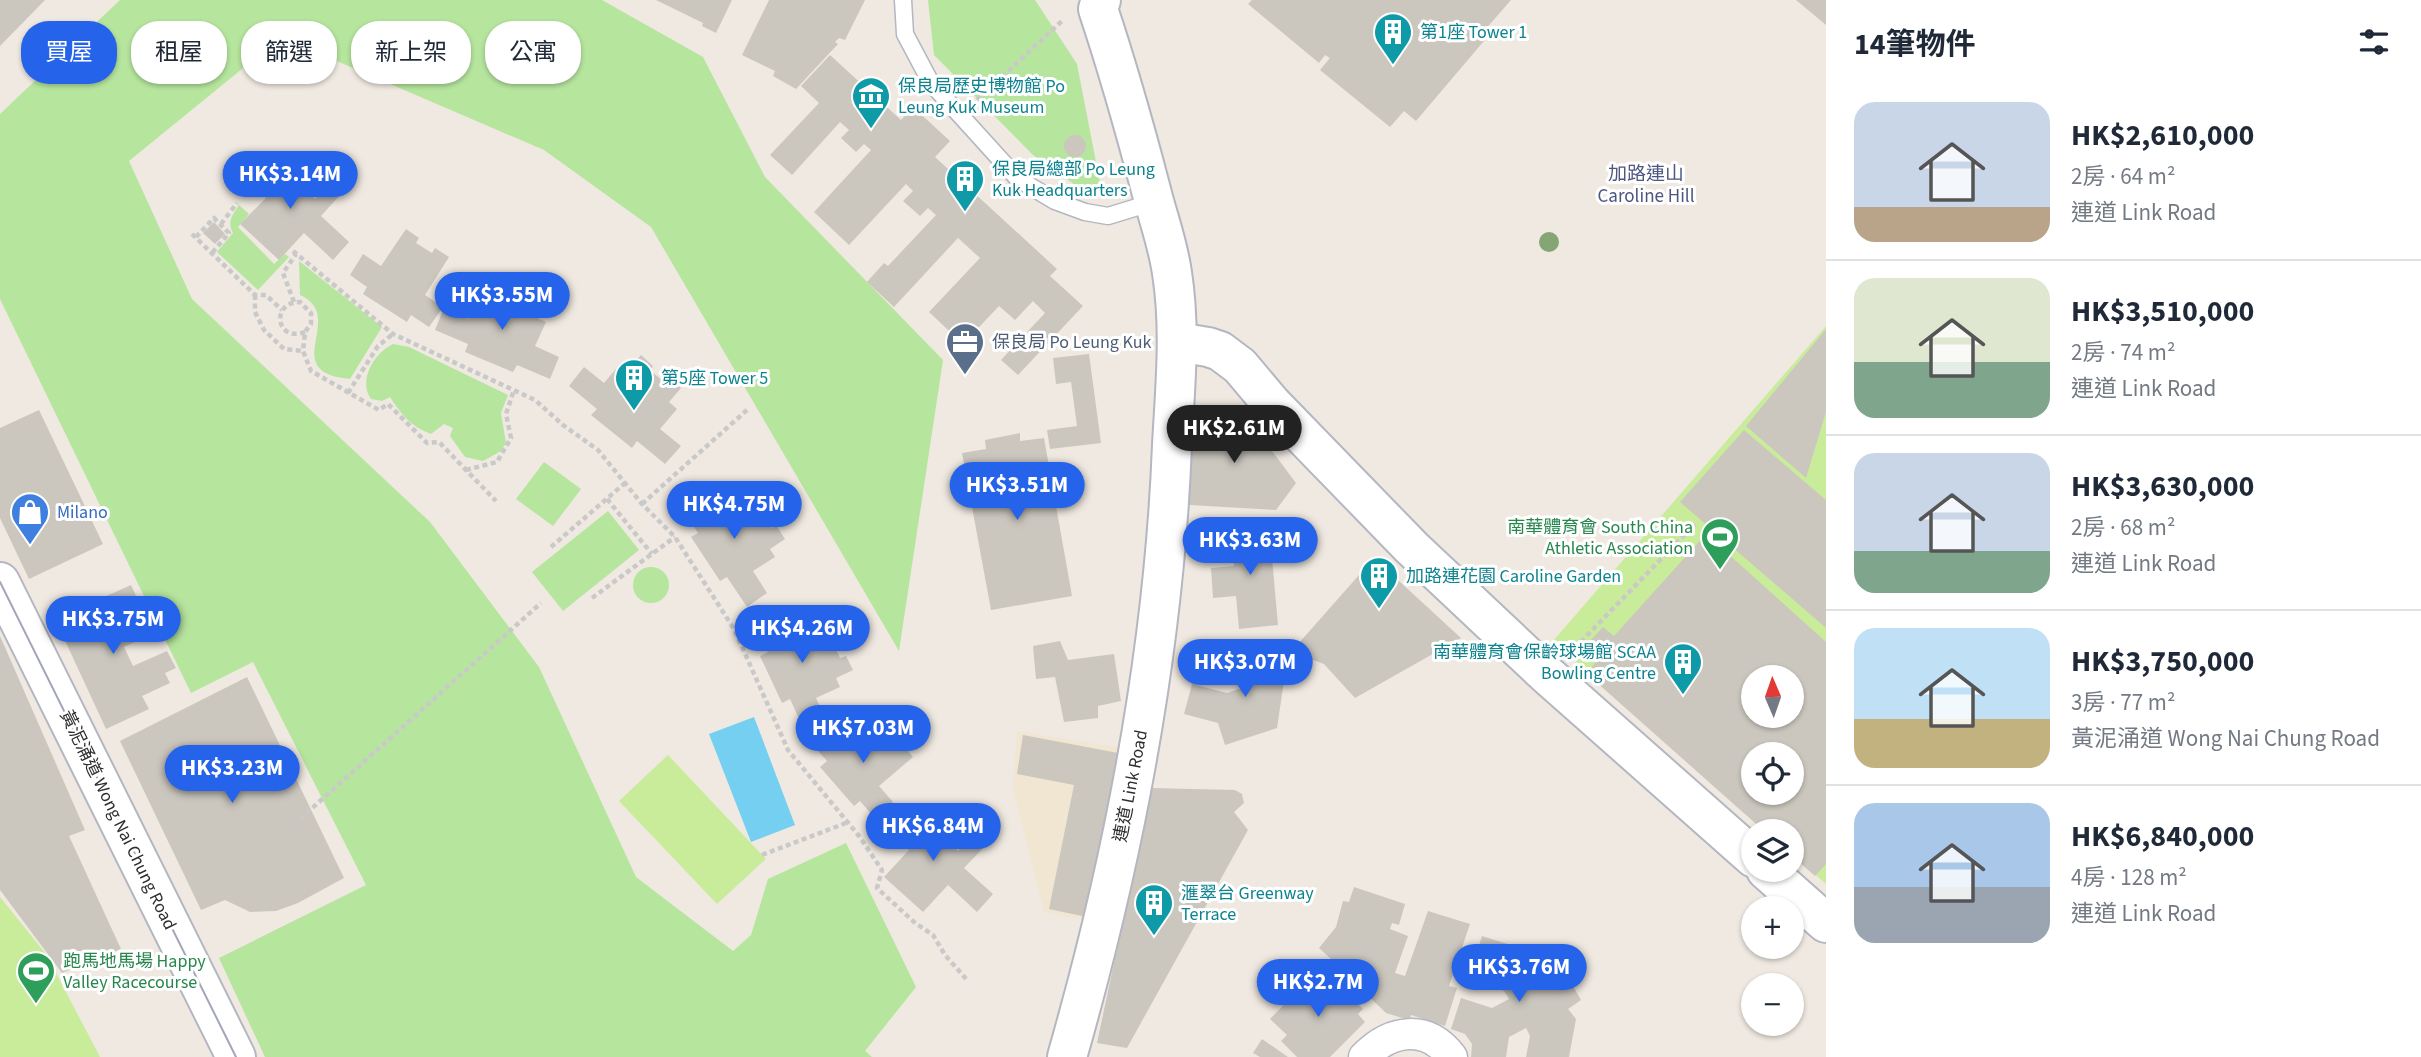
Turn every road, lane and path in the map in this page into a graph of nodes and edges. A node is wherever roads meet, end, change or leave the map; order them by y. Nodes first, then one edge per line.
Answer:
1 (903, 0) edge
2 (1096, 6) edge
3 (961, 115) junction
4 (1154, 202) junction
5 (237, 203) dead end
6 (221, 224) junction
7 (212, 253) junction
8 (255, 295) junction
9 (294, 302) junction
10 (282, 310) junction
11 (304, 332) junction
12 (393, 334) junction
13 (1177, 342) junction
14 (303, 351) junction
15 (514, 390) junction
16 (348, 393) junction
17 (747, 410) dead end
18 (466, 470) junction
19 (625, 483) junction
20 (607, 499) junction
21 (496, 501) dead end
22 (642, 504) junction
23 (1695, 524) dead end
24 (675, 537) junction
25 (551, 547) dead end
26 (652, 554) junction
27 (1, 588) edge
28 (592, 598) dead end
29 (541, 603) dead end
30 (1564, 660) dead end
31 (300, 819) dead end
32 (846, 823) junction
33 (1741, 846) edge
34 (762, 855) dead end
35 (1780, 882) edge
36 (1826, 923) edge
37 (968, 980) dead end
38 (227, 1049) edge
39 (1067, 1057) edge
40 (1364, 1057) edge
41 (1452, 1057) edge

1 - 3 lane
2 - 3 path
2 - 4 street, 連道 Link Road
3 - 4 lane
4 - 13 street, 連道 Link Road
5 - 6 path
6 - 7 path
6 - 7 path
7 - 8 path
8 - 10 path
8 - 14 path
9 - 10 path
9 - 11 path
9 - 12 path
10 - 11 path
11 - 14 path
12 - 15 path
12 - 16 path
13 - 33 street
13 - 39 street, 連道 Link Road
14 - 16 path
15 - 18 path
15 - 19 path
16 - 18 path
17 - 22 path
18 - 21 path
19 - 20 path
19 - 22 path
20 - 25 path
20 - 26 path
22 - 24 path
23 - 30 path
24 - 26 path
24 - 32 path
26 - 28 path
27 - 38 street, 黃泥涌道 Wong Nai Chung Road
29 - 31 path
32 - 34 path
32 - 37 path
35 - 36 street
40 - 41 street

